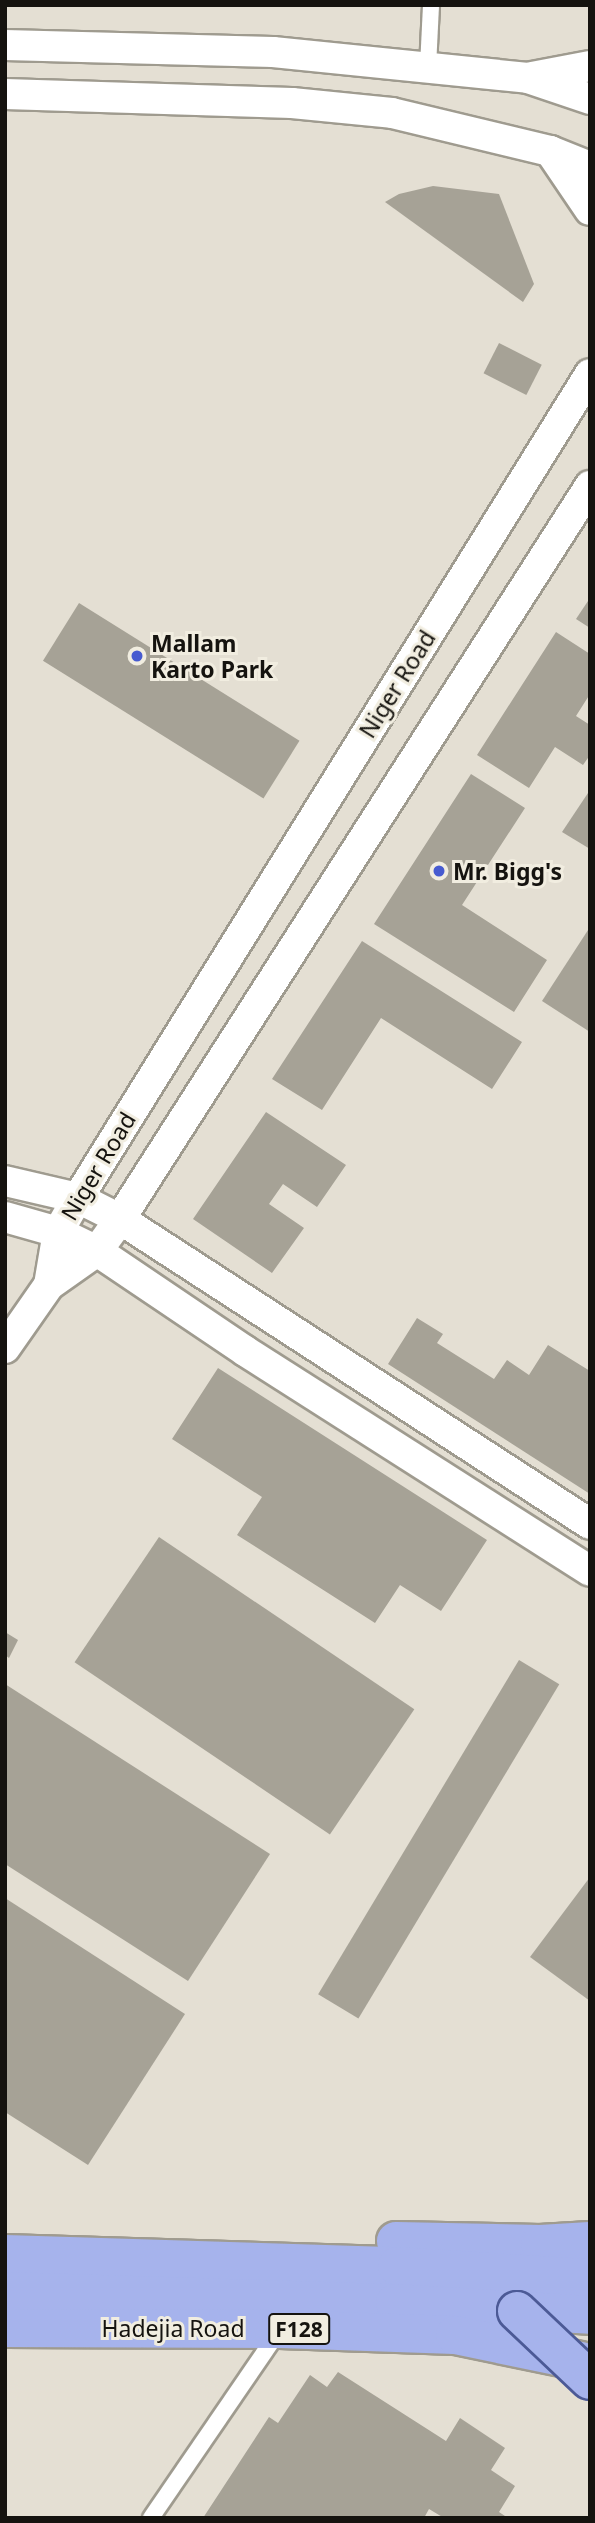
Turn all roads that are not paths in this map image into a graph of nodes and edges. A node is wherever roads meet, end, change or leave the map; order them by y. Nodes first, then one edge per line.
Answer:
1 (430, 5) edge
2 (5, 45) edge
3 (590, 66) edge
4 (428, 67) junction
5 (528, 78) junction
6 (5, 94) edge
7 (590, 99) edge
8 (550, 152) junction
9 (590, 167) edge
10 (590, 210) edge
11 (590, 374) edge
12 (590, 486) edge
13 (5, 1181) edge
14 (78, 1198) junction
15 (5, 1217) edge
16 (120, 1219) junction
17 (58, 1232) junction
18 (97, 1251) junction
19 (49, 1285) junction
20 (5, 1348) edge
21 (590, 1524) edge
22 (590, 1571) edge
23 (5, 2234) edge
24 (590, 2241) edge
25 (5, 2254) edge
26 (590, 2278) edge
27 (5, 2291) edge
28 (517, 2311) junction
29 (590, 2315) edge
30 (5, 2328) edge
31 (280, 2329) junction
32 (590, 2363) edge
33 (590, 2380) edge
34 (151, 2518) edge

1 - 4 lane
2 - 4 street
3 - 5 street
4 - 5 street
5 - 7 street
6 - 8 street
8 - 9 street
8 - 10 street
11 - 14 street, Niger Road
12 - 16 street, Niger Road
13 - 14 street
14 - 16 street
14 - 17 street, Niger Road
15 - 17 street
16 - 18 street, Niger Road
16 - 21 street
17 - 18 street
17 - 19 street, Niger Road
18 - 19 street, Niger Road
18 - 22 street
19 - 20 street
23 - 24 main road
25 - 26 main road
27 - 28 main road
28 - 29 main road
28 - 33 main road, bridge
30 - 31 main road, Hadejia Road / F128
31 - 32 main road, Hadejia Road / F128
31 - 34 lane

